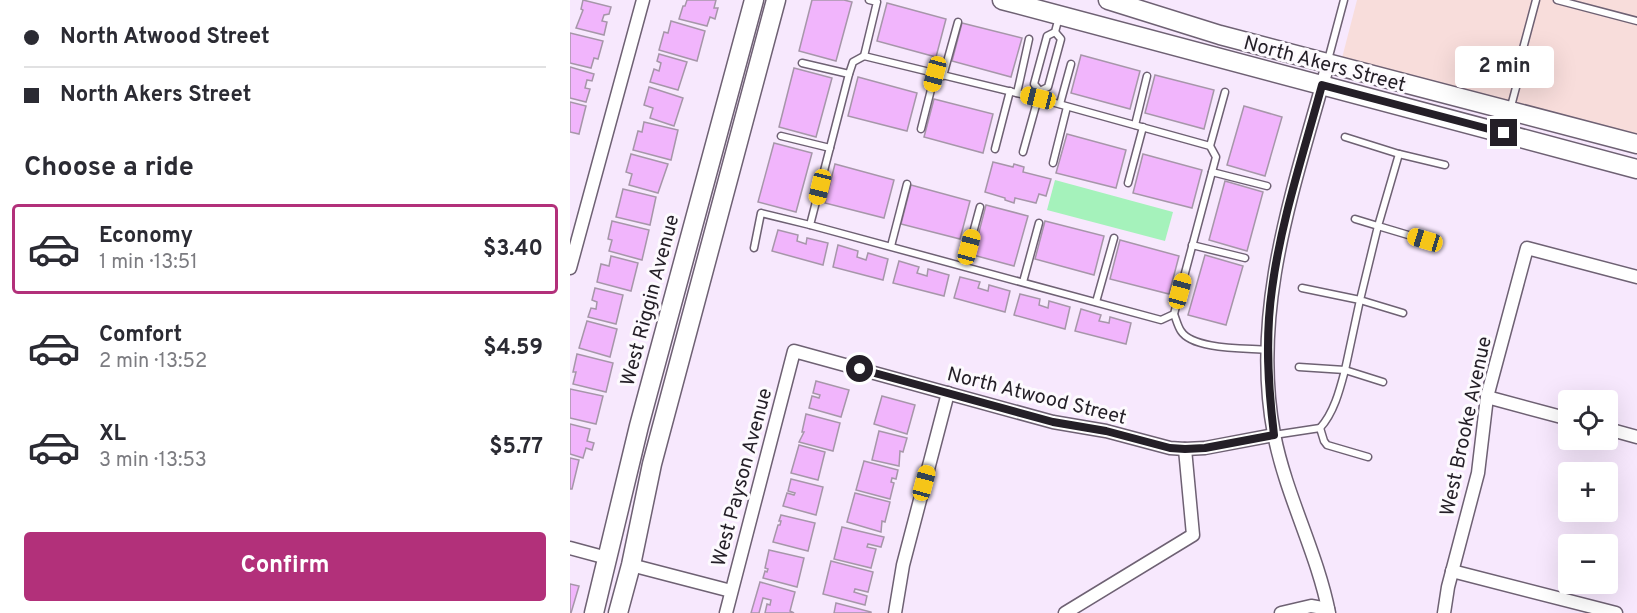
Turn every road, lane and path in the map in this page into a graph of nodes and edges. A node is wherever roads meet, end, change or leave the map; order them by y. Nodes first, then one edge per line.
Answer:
1 (643, 0) edge
2 (754, 0) edge
3 (776, 0) edge
4 (869, 0) edge
5 (1002, 0) edge
6 (1108, 0) edge
7 (1344, 0) edge
8 (1536, 0) edge
9 (1557, 0) edge
10 (1637, 21) edge
11 (958, 22) dead end
12 (1057, 24) junction
13 (1029, 39) dead end
14 (864, 56) junction
15 (1041, 58) junction
16 (1055, 62) junction
17 (802, 63) dead end
18 (1071, 64) dead end
19 (1328, 64) junction
20 (935, 74) junction
21 (849, 75) junction
22 (943, 76) junction
23 (1147, 76) dead end
24 (1322, 85) junction
25 (1040, 91) junction
26 (1013, 92) junction
27 (1225, 92) dead end
28 (1038, 98) junction
29 (1064, 106) junction
30 (1509, 112) junction
31 (1135, 125) junction
32 (1143, 127) junction
33 (921, 129) dead end
34 (781, 136) dead end
35 (1345, 137) dead end
36 (1637, 144) edge
37 (1550, 145) junction
38 (1210, 146) junction
39 (830, 148) junction
40 (995, 149) dead end
41 (1023, 152) dead end
42 (1399, 154) junction
43 (1637, 158) edge
44 (1053, 163) dead end
45 (1445, 165) dead end
46 (1637, 169) edge
47 (1212, 172) junction
48 (1128, 183) dead end
49 (907, 184) dead end
50 (1267, 186) dead end
51 (980, 207) dead end
52 (1355, 219) dead end
53 (1039, 223) dead end
54 (810, 225) junction
55 (1378, 226) junction
56 (575, 227) edge
57 (1113, 238) dead end
58 (1425, 240) dead end
59 (1192, 245) junction
60 (891, 246) junction
61 (753, 248) dead end
62 (1245, 258) dead end
63 (964, 266) junction
64 (570, 268) edge
65 (1637, 277) edge
66 (1023, 282) junction
67 (1302, 288) dead end
68 (1360, 300) junction
69 (1096, 302) junction
70 (1403, 313) dead end
71 (1174, 314) junction
72 (1267, 350) junction
73 (794, 351) joint
74 (1299, 367) dead end
75 (1345, 370) junction
76 (1383, 382) dead end
77 (650, 385) junction
78 (948, 393) junction
79 (1487, 398) junction
80 (1558, 416) edge
81 (1320, 428) junction
82 (1618, 432) edge
83 (1274, 435) junction
84 (1637, 437) edge
85 (1185, 449) junction
86 (1368, 457) dead end
87 (570, 548) edge
88 (607, 558) junction
89 (631, 565) junction
90 (1452, 571) junction
91 (731, 591) junction
92 (1327, 612) edge
93 (594, 613) edge
94 (608, 613) edge
95 (618, 613) edge
96 (726, 613) edge
97 (895, 613) edge
98 (1065, 613) edge
99 (1281, 613) edge
100 (1444, 613) edge
101 (1616, 613) edge

1 - 56 street
2 - 77 main road, West Riggin Avenue
3 - 89 main road
4 - 14 lane
5 - 12 main road, North Akers Street
6 - 19 main road, North Akers Street
7 - 19 lane
8 - 30 lane
9 - 10 lane
11 - 22 lane
12 - 15 lane
12 - 16 lane
12 - 24 main road, North Akers Street
13 - 26 lane
14 - 20 lane
14 - 21 lane
15 - 16 lane
15 - 25 lane
16 - 25 lane
17 - 21 lane
18 - 29 lane
19 - 24 street
19 - 30 main road, North Akers Street
20 - 22 lane
20 - 33 lane
21 - 39 lane
22 - 26 lane
23 - 31 lane
24 - 37 main road, North Akers Street
24 - 72 street
25 - 28 lane
26 - 28 lane
26 - 40 lane
27 - 38 lane
28 - 29 lane
28 - 41 lane
29 - 31 lane
29 - 44 lane
30 - 36 main road, North Akers Street
31 - 32 lane
32 - 38 lane
32 - 48 lane
34 - 39 lane
35 - 42 lane
37 - 43 main road
37 - 46 main road, North Akers Street
38 - 47 lane
39 - 54 lane
42 - 45 lane
42 - 55 lane
47 - 50 lane
47 - 59 lane
49 - 60 lane
51 - 63 lane
52 - 55 lane
53 - 66 lane
54 - 60 lane
54 - 61 lane
55 - 58 lane
55 - 68 lane
56 - 64 street
57 - 69 lane
59 - 62 lane
59 - 71 lane
60 - 63 lane
63 - 66 lane
65 - 79 street, West Brooke Avenue
66 - 69 lane
67 - 68 lane
68 - 70 lane
68 - 75 lane
69 - 71 lane
71 - 72 lane
72 - 83 street
73 - 78 street, North Atwood Street
73 - 91 street, West Payson Avenue
74 - 75 lane
75 - 76 lane
75 - 81 lane
77 - 88 main road, West Riggin Avenue
77 - 89 main road
78 - 85 street, North Atwood Street
78 - 97 street
79 - 80 street
79 - 90 street, West Brooke Avenue
81 - 83 lane
81 - 86 lane
82 - 84 street
83 - 85 street, North Atwood Street
83 - 92 street
85 - 98 street
87 - 88 street
88 - 93 main road, West Riggin Avenue
88 - 94 main road
89 - 91 street
89 - 95 main road
90 - 100 street, West Brooke Avenue
90 - 101 street
91 - 96 street, West Payson Avenue
92 - 99 street

